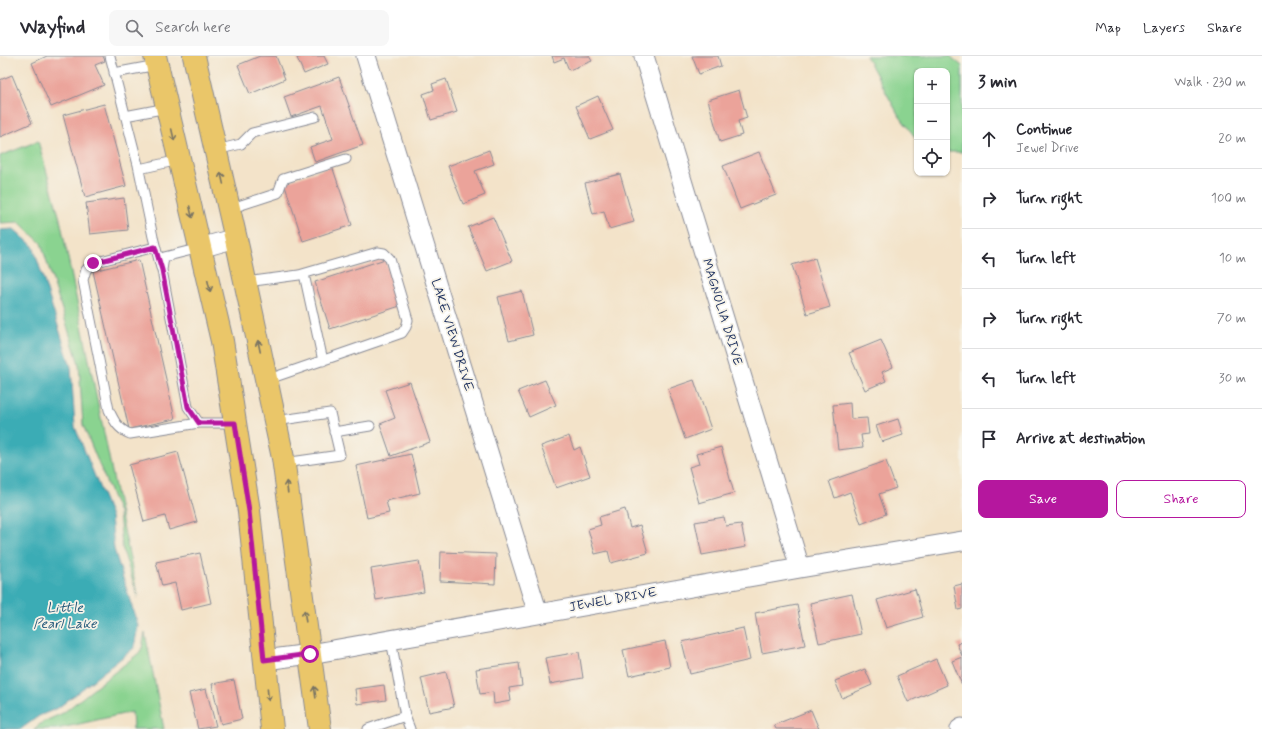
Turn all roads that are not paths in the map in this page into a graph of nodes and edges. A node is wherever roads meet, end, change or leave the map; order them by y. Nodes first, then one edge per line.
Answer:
1 (110, 56) edge
2 (194, 56) edge
3 (366, 56) edge
4 (644, 56) edge
5 (156, 60) edge
6 (114, 73) junction
7 (167, 108) junction
8 (125, 116) junction
9 (315, 117) dead end
10 (216, 150) junction
11 (346, 159) dead end
12 (179, 160) junction
13 (139, 169) junction
14 (229, 209) junction
15 (236, 238) junction
16 (155, 247) junction
17 (200, 248) junction
18 (162, 270) junction
19 (304, 274) junction
20 (246, 282) junction
21 (323, 360) junction
22 (266, 380) junction
23 (275, 421) junction
24 (199, 423) junction
25 (235, 423) junction
26 (370, 426) dead end
27 (334, 432) junction
28 (284, 463) junction
29 (962, 541) edge
30 (800, 568) junction
31 (538, 614) junction
32 (391, 640) junction
33 (310, 654) junction
34 (264, 660) junction
35 (405, 716) junction
36 (272, 729) edge
37 (320, 729) edge
38 (368, 729) edge
39 (410, 729) edge

1 - 6 lane
2 - 10 main road
3 - 31 street, LAKE VIEW DRIVE
4 - 30 street, MAGNOLIA DRIVE
5 - 6 lane
5 - 7 main road
6 - 8 lane
7 - 8 lane
7 -> 12 main road
8 - 13 lane
9 - 10 lane
14 -> 10 main road
11 - 14 lane
12 - 13 lane
12 -> 17 main road
13 - 16 lane
14 - 15 main road
15 - 17 street
15 - 20 main road
16 - 18 lane
16 - 24 lane
17 - 18 lane
17 -> 25 main road
18 - 24 lane
19 - 20 lane
19 - 21 lane
19 - 21 lane
22 -> 20 main road
21 - 22 lane
22 - 23 main road
23 - 27 lane
23 - 28 main road
24 - 25 lane
25 - 34 main road
26 - 27 lane
27 - 28 lane
33 -> 28 main road
29 - 30 street, JEWEL DRIVE
30 - 31 street, JEWEL DRIVE
31 - 32 street, JEWEL DRIVE
32 - 33 street, JEWEL DRIVE
32 - 35 lane
33 - 34 street, JEWEL DRIVE
37 -> 33 main road
34 -> 36 main road
35 - 38 lane
35 - 39 lane

